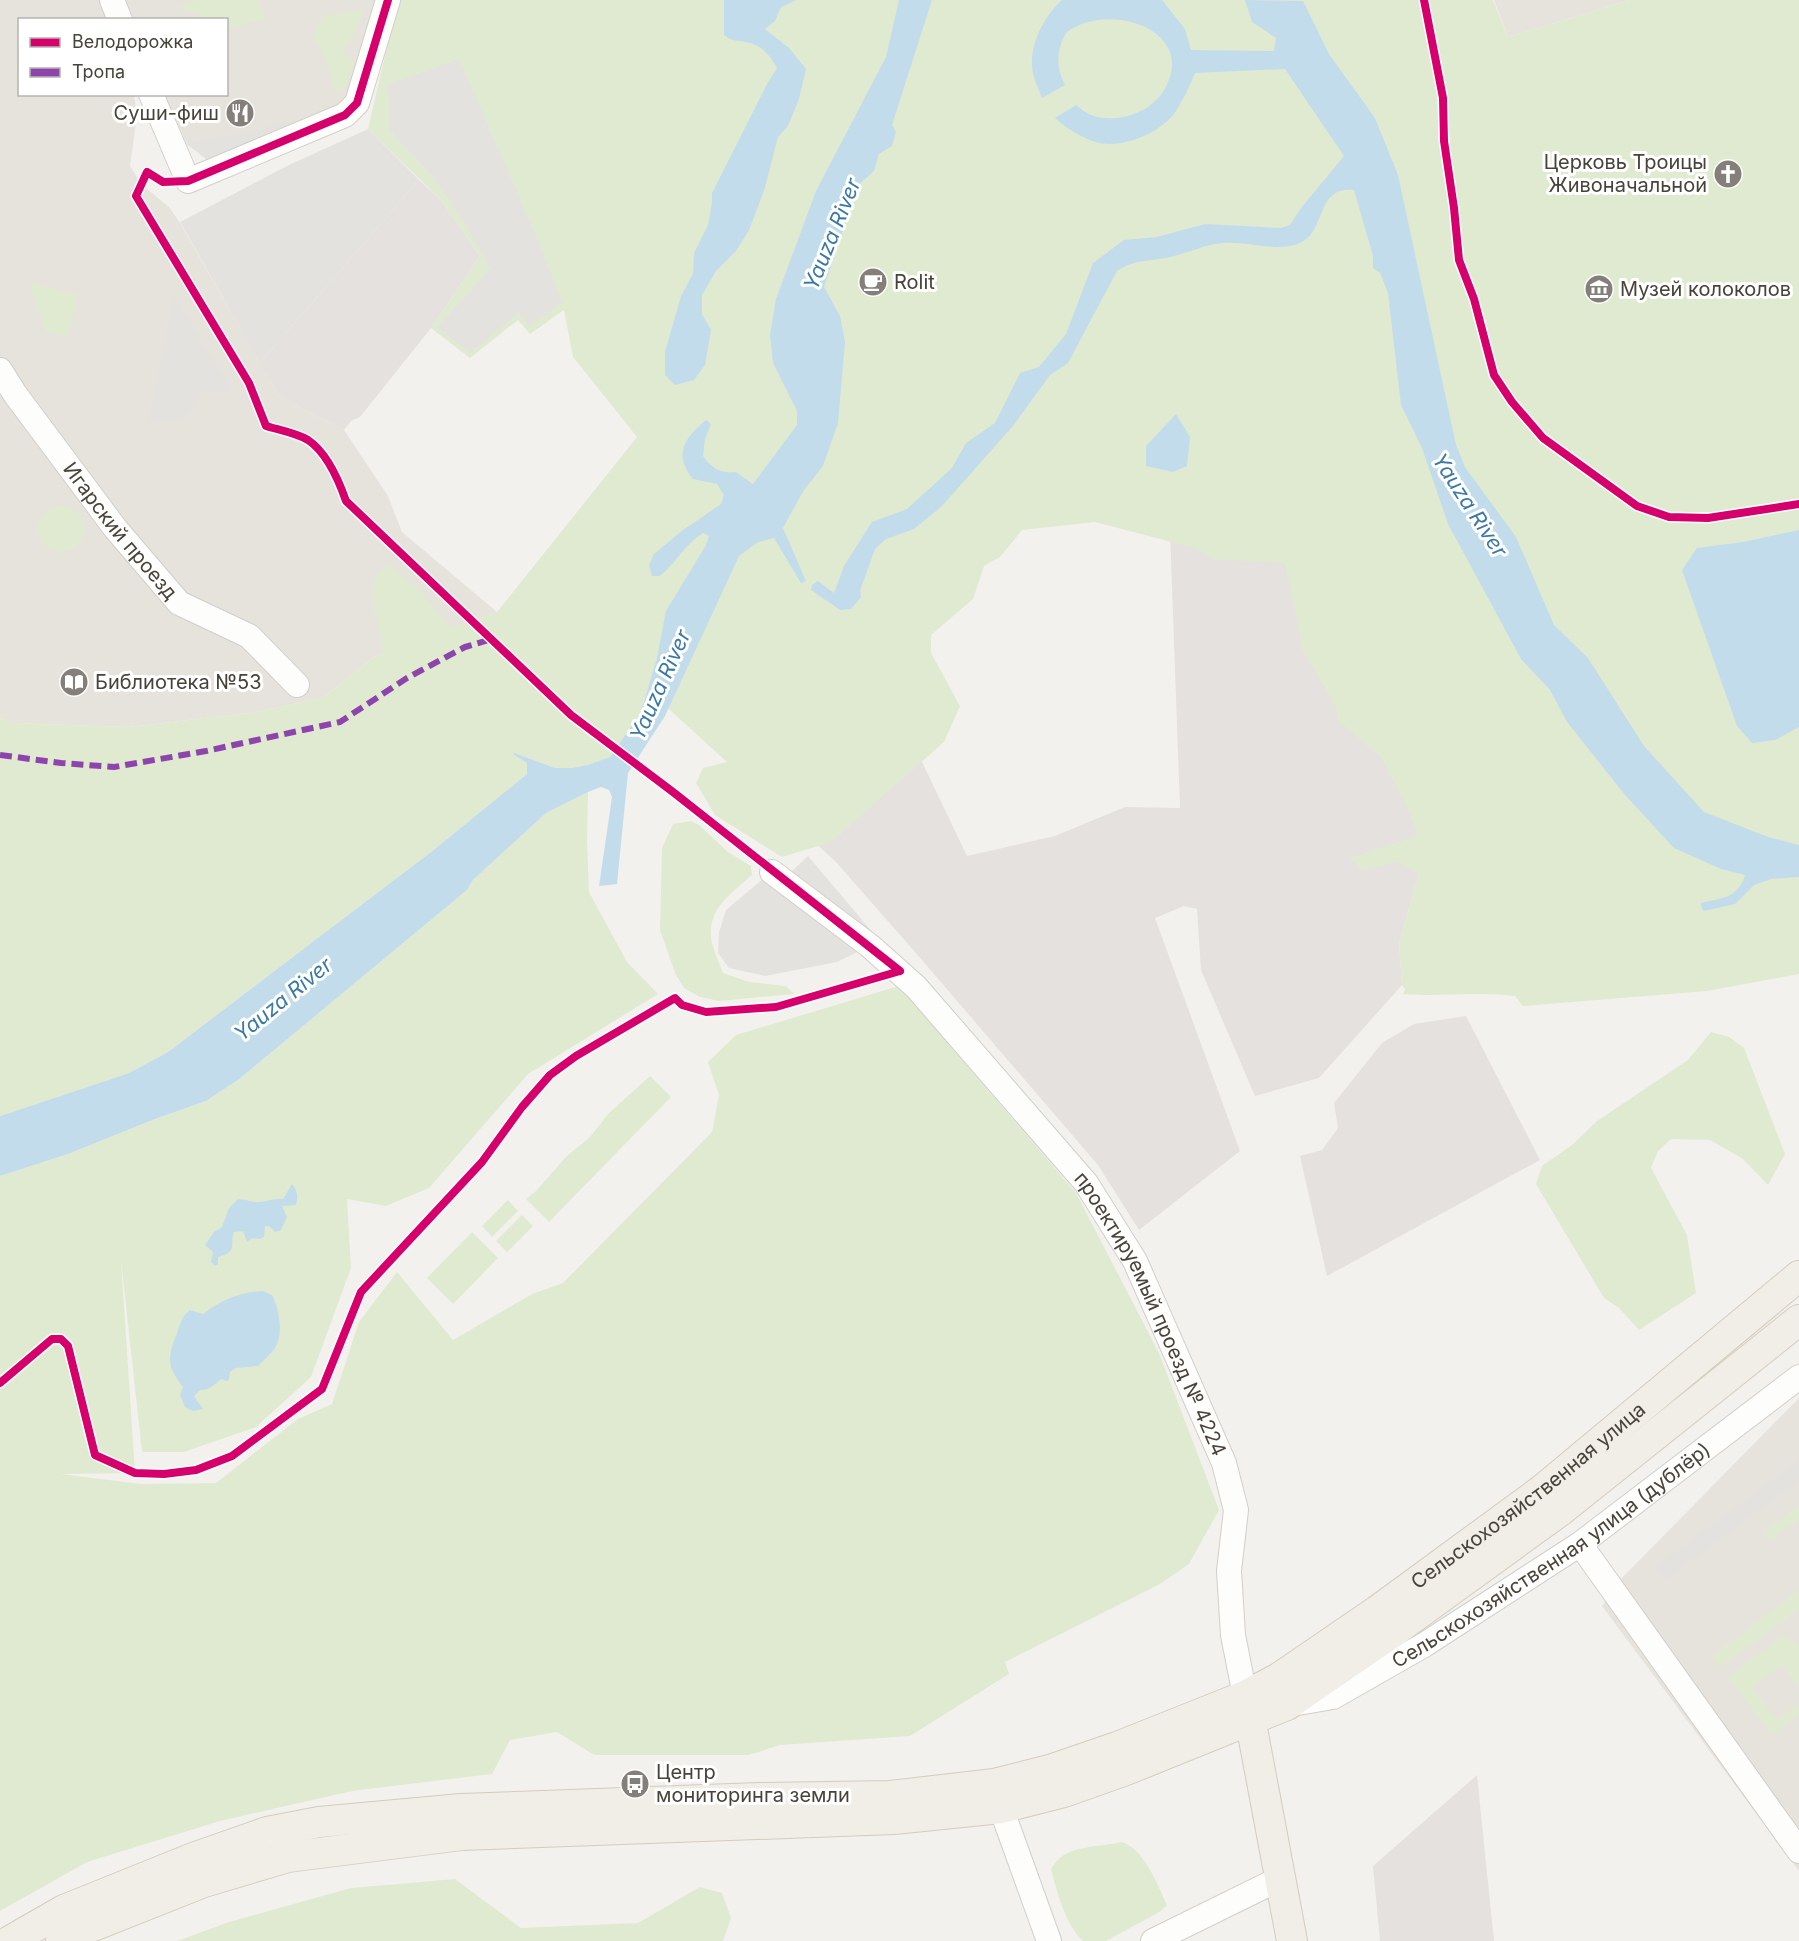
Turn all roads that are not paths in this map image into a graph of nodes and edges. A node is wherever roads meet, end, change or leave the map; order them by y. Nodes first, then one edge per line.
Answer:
1 (112, 0) edge
2 (388, 0) edge
3 (119, 18) edge
4 (152, 96) edge
5 (0, 370) edge
6 (297, 685) dead end
7 (772, 872) dead end
8 (1799, 1276) edge
9 (1799, 1320) edge
10 (1799, 1377) edge
11 (1580, 1544) junction
12 (1287, 1705) junction
13 (1248, 1709) junction
14 (1001, 1808) junction
15 (1799, 1851) edge
16 (1281, 1878) junction
17 (10, 1941) edge
18 (61, 1941) edge
19 (1049, 1941) edge
20 (1153, 1941) edge
21 (1292, 1941) edge

1 - 3 street
2 - 4 street
5 - 6 street, Игарский проезд
7 - 13 street, проектируемый проезд № 4224
8 - 13 main road, Сельскохозяйственная улица
9 - 12 main road, Сельскохозяйственная улица
10 - 11 street, Сельскохозяйственная улица (дублёр)
11 - 12 street, Сельскохозяйственная улица (дублёр)
11 - 15 street
12 - 13 main road, Сельскохозяйственная улица
13 - 14 main road
13 - 16 main road, проектируемый проезд № 4224
13 - 17 main road
14 - 18 main road
14 - 19 street
16 - 20 street
16 - 21 main road, проектируемый проезд № 4224

